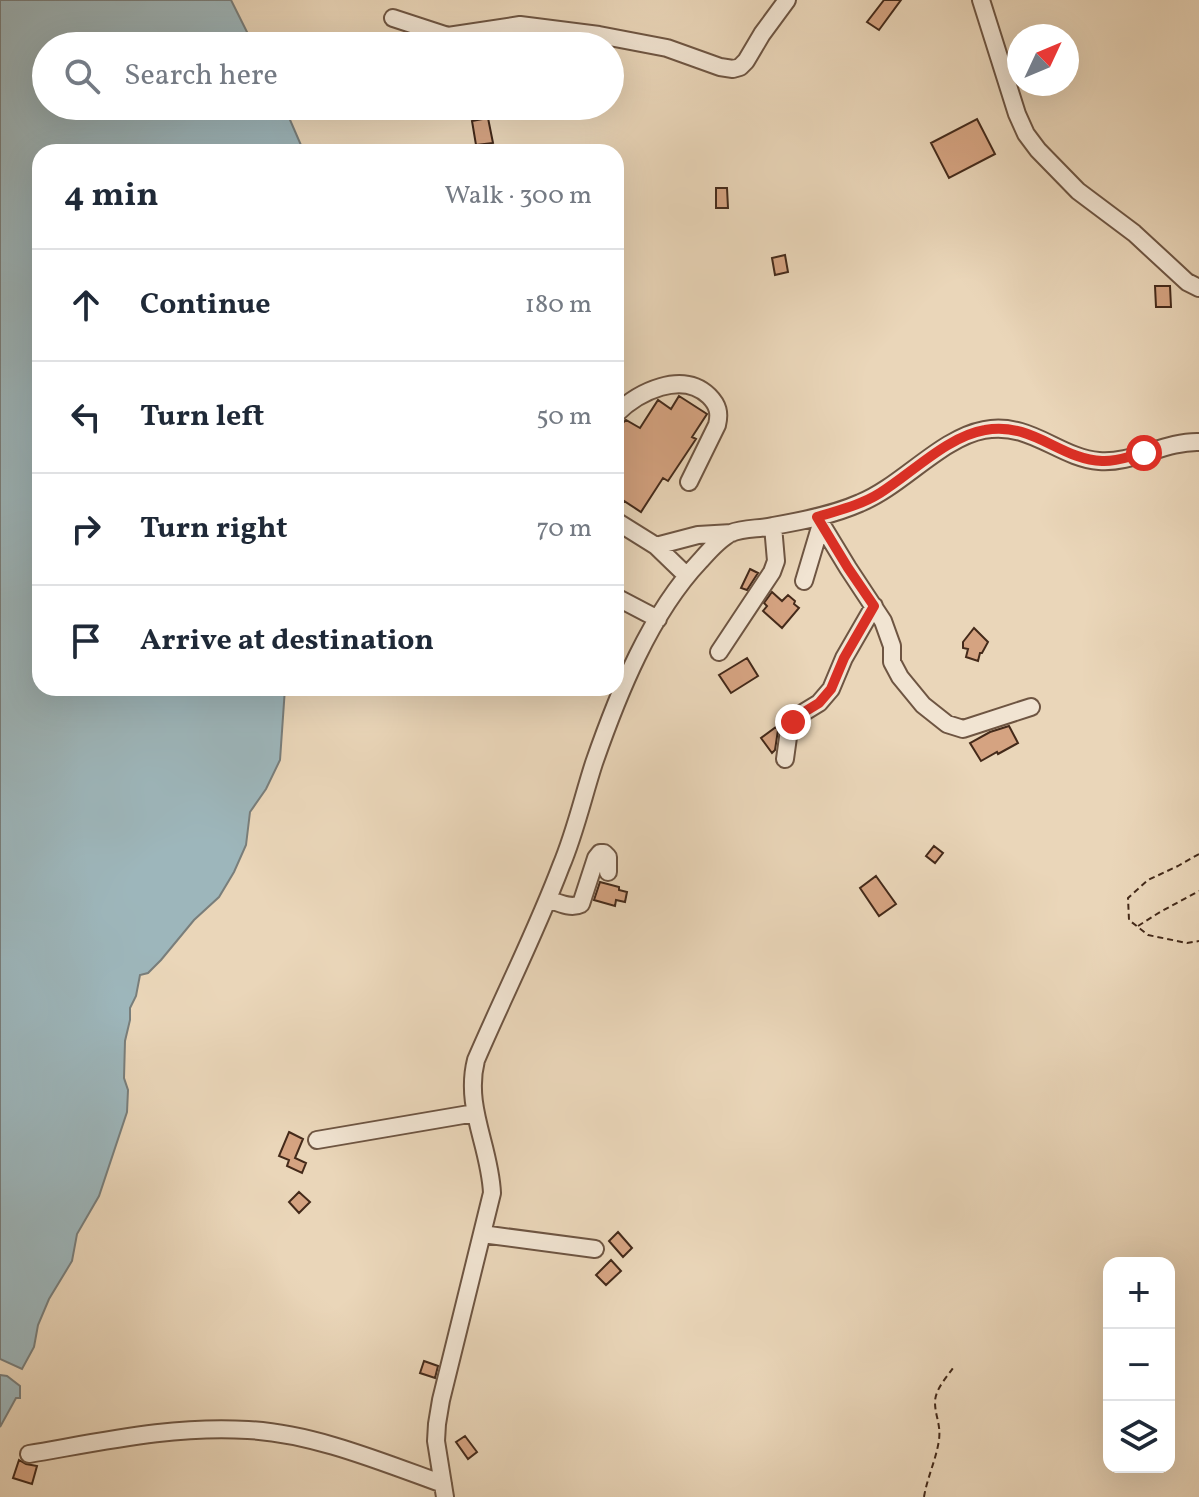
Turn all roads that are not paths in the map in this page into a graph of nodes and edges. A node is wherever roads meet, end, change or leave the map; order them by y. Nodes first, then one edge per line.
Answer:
1 (787, 0) edge
2 (981, 0) edge
3 (393, 18) dead end
4 (436, 32) edge
5 (474, 32) edge
6 (575, 32) edge
7 (624, 40) edge
8 (1199, 288) edge
9 (624, 407) edge
10 (1199, 442) edge
11 (689, 482) dead end
12 (819, 520) junction
13 (624, 526) edge
14 (773, 526) junction
15 (732, 533) junction
16 (656, 546) junction
17 (686, 575) junction
18 (804, 581) dead end
19 (624, 601) edge
20 (874, 606) junction
21 (658, 619) junction
22 (719, 652) dead end
23 (624, 689) edge
24 (621, 696) edge
25 (1031, 707) dead end
26 (785, 759) dead end
27 (608, 872) dead end
28 (548, 899) junction
29 (475, 1113) junction
30 (317, 1140) dead end
31 (482, 1234) junction
32 (595, 1249) dead end
33 (29, 1454) dead end
34 (444, 1490) edge

1 - 7 street
2 - 8 street
3 - 4 street
5 - 6 street
9 - 11 street
10 - 12 street
12 - 14 street
12 - 18 street
12 - 20 street
13 - 16 street
14 - 15 street
14 - 22 street
15 - 16 street
15 - 17 street
16 - 17 street
17 - 21 street
19 - 21 street
20 - 25 street
20 - 26 street
21 - 23 street
24 - 28 street
27 - 28 street
28 - 29 street
29 - 30 street
29 - 31 street
31 - 32 street
31 - 34 street
33 - 34 street

